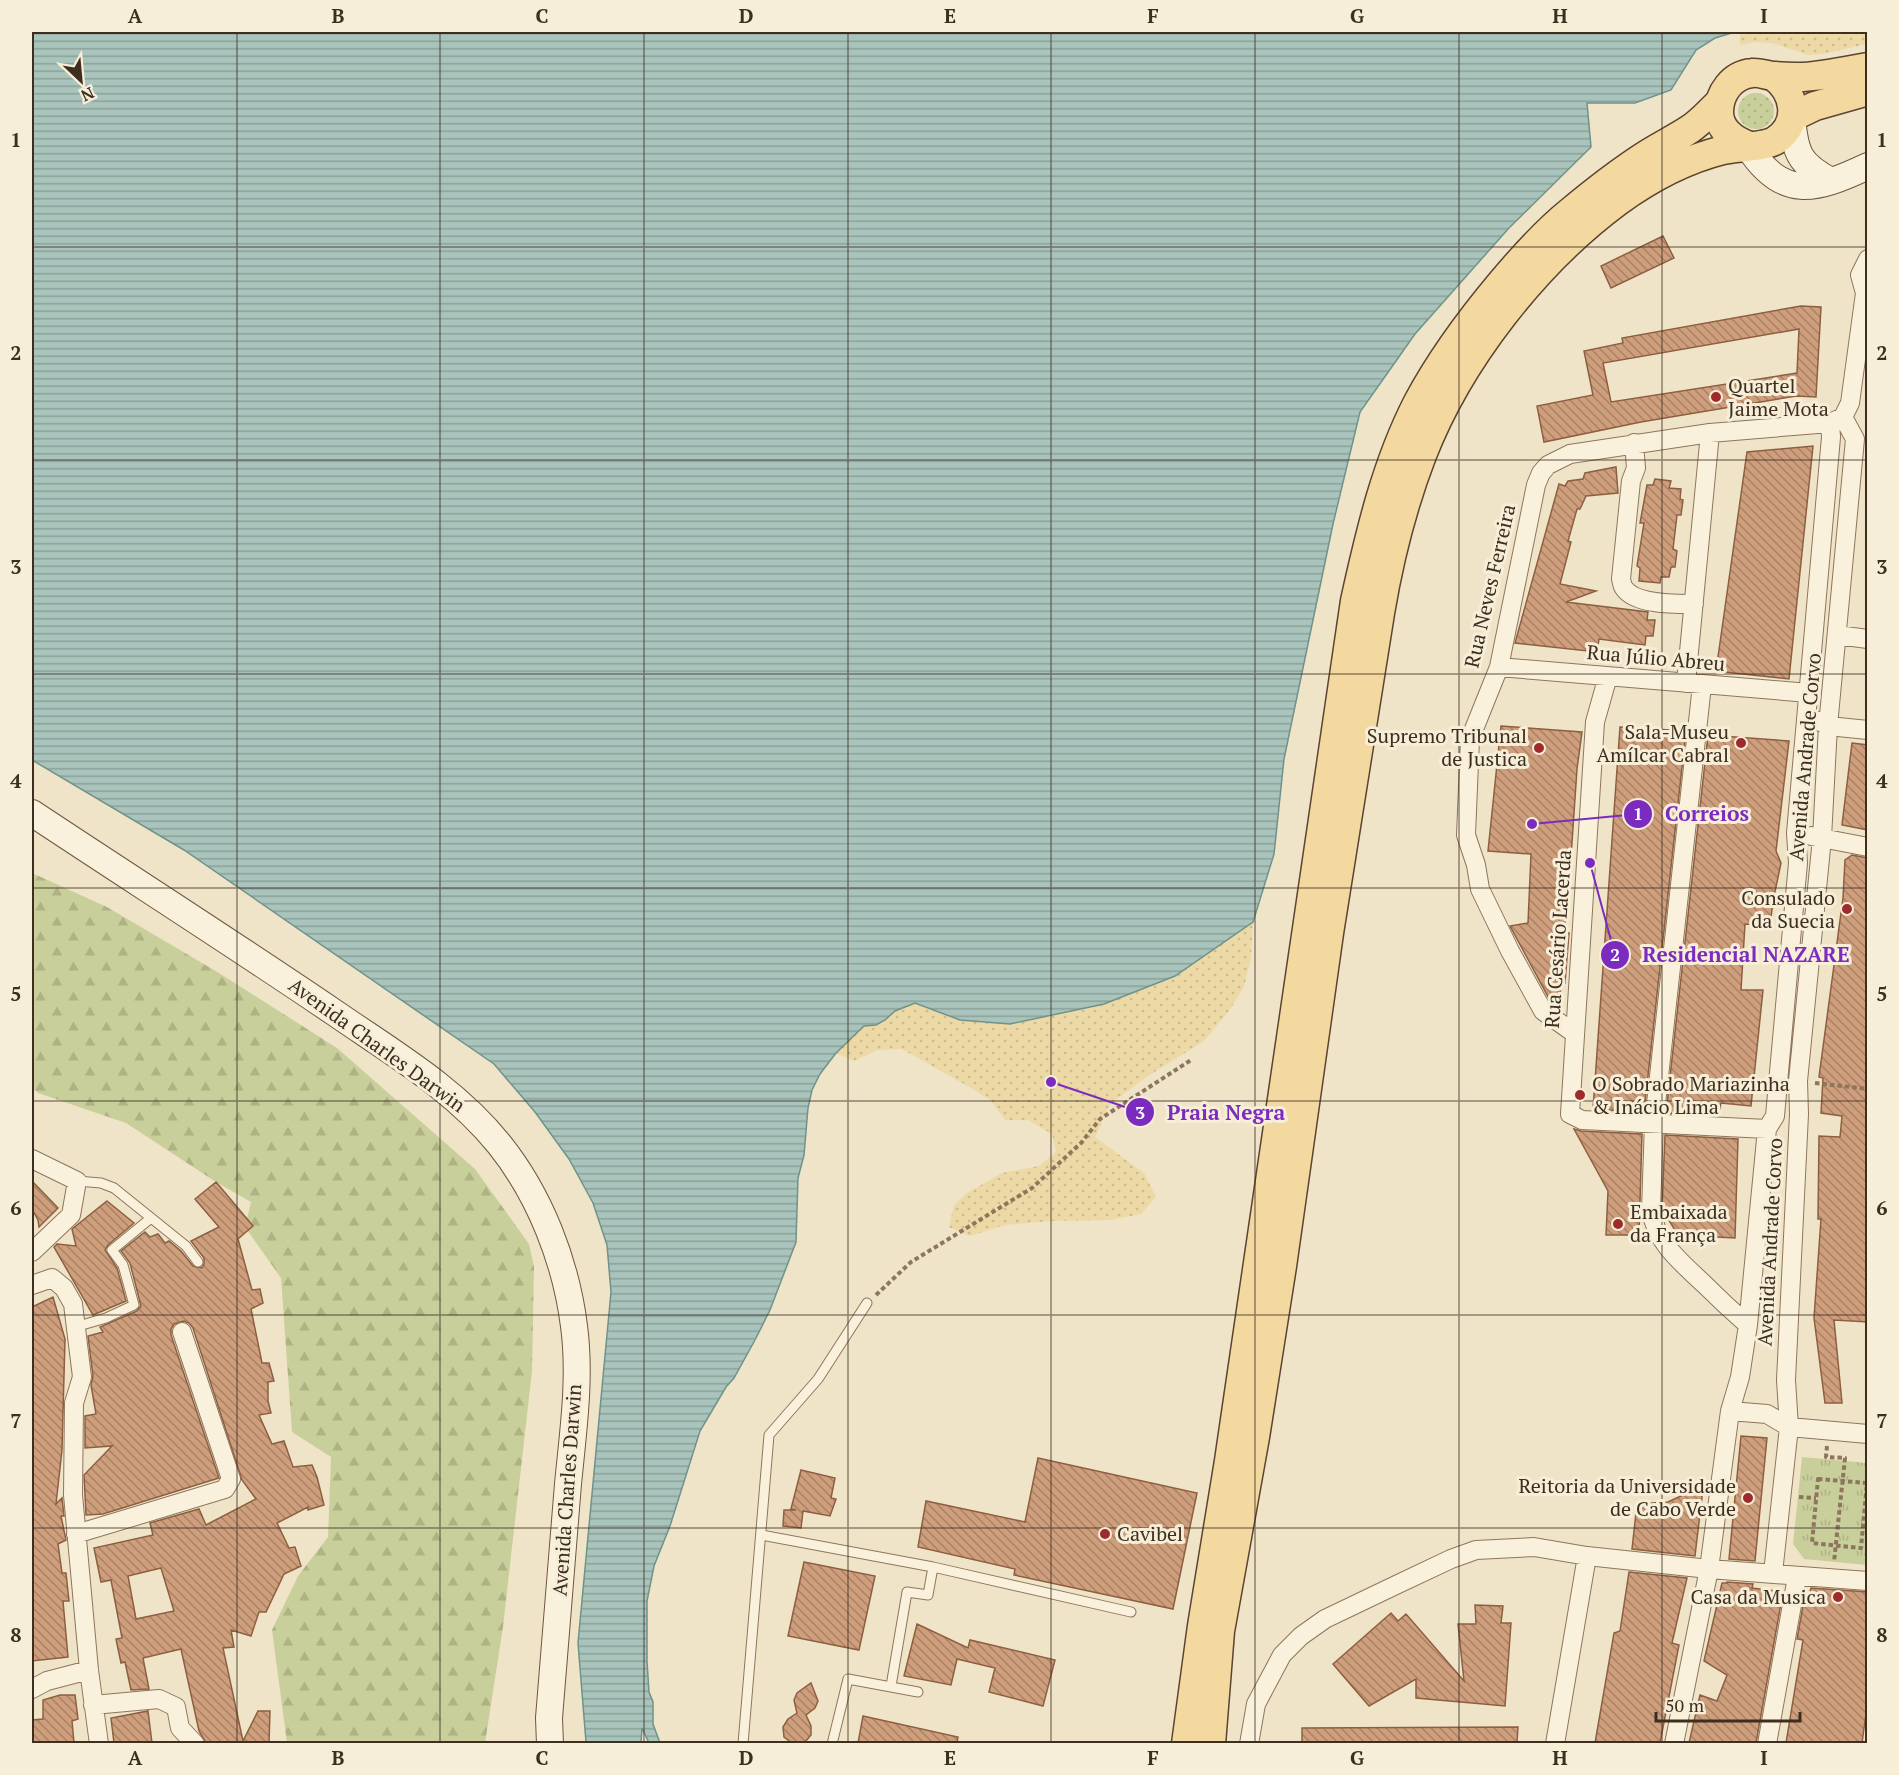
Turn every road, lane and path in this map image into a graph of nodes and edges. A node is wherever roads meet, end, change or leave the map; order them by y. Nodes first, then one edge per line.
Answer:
1 (1868, 67) edge
2 (1773, 76) junction
3 (1868, 91) edge
4 (1720, 102) junction
5 (1792, 117) junction
6 (1747, 146) junction
7 (1868, 165) edge
8 (1831, 181) junction
9 (1868, 259) edge
10 (1837, 420) junction
11 (1710, 433) junction
12 (1634, 443) junction
13 (1694, 604) junction
14 (1837, 635) junction
15 (1868, 639) edge
16 (1499, 666) junction
17 (1608, 676) junction
18 (1694, 684) junction
19 (1809, 693) junction
20 (1807, 714) junction
21 (1828, 726) junction
22 (1868, 730) edge
23 (32, 813) edge
24 (1796, 833) junction
25 (1822, 838) junction
26 (1868, 848) edge
27 (1574, 1033) junction
28 (1191, 1060) dead end
29 (1798, 1081) junction
30 (1868, 1089) edge
31 (1654, 1122) junction
32 (1767, 1129) junction
33 (32, 1159) edge
34 (77, 1181) junction
35 (151, 1218) junction
36 (32, 1252) edge
37 (32, 1261) edge
38 (198, 1262) dead end
39 (34, 1284) edge
40 (867, 1303) joint
41 (1748, 1325) junction
42 (75, 1328) junction
43 (182, 1332) dead end
44 (1730, 1411) junction
45 (1789, 1427) junction
46 (1828, 1431) junction
47 (1868, 1434) edge
48 (1842, 1480) junction
49 (1866, 1503) edge
50 (76, 1534) junction
51 (761, 1535) junction
52 (1836, 1545) junction
53 (1587, 1556) junction
54 (933, 1567) junction
55 (1709, 1569) junction
56 (1773, 1573) junction
57 (1797, 1576) junction
58 (1868, 1581) edge
59 (1131, 1612) dead end
60 (89, 1670) junction
61 (891, 1686) junction
62 (32, 1689) edge
63 (918, 1692) dead end
64 (93, 1706) junction
65 (99, 1743) edge
66 (195, 1743) edge
67 (550, 1743) edge
68 (743, 1743) edge
69 (832, 1743) edge
70 (1186, 1743) edge
71 (1210, 1743) edge
72 (1249, 1743) edge
73 (1555, 1743) edge
74 (1674, 1743) edge
75 (1767, 1743) edge

1 - 2 main road
2 - 4 main road
2 - 5 main road
3 - 5 main road
4 - 6 main road
4 - 70 main road
5 - 6 main road
5 - 8 main road
6 - 8 main road
6 - 71 main road
7 - 8 main road
9 - 10 street
10 - 11 street
10 - 14 street, Avenida Andrade Corvo
10 - 19 street, Avenida Andrade Corvo
11 - 12 street
11 - 13 street
12 - 13 street
12 - 16 street, Rua Neves Ferreira
13 - 18 street
14 - 15 street
14 - 21 street, Avenida Andrade Corvo
16 - 17 street, Rua Júlio Abreu
16 - 27 street, Rua Neves Ferreira
17 - 18 street, Rua Júlio Abreu
17 - 27 street, Rua Cesário Lacerda
18 - 19 street, Rua Júlio Abreu
18 - 31 street
19 - 20 street, Avenida Andrade Corvo
20 - 21 street
20 - 24 street, Avenida Andrade Corvo
21 - 22 street
21 - 25 street, Avenida Andrade Corvo
23 - 67 main road, Avenida Charles Darwin
24 - 25 street
24 - 32 street, Avenida Andrade Corvo
25 - 26 street
25 - 29 street, Avenida Andrade Corvo
27 - 31 street, Rua Cesário Lacerda
28 - 40 path
29 - 30 path
29 - 45 street, Avenida Andrade Corvo
31 - 32 street
31 - 41 street
32 - 41 street, Avenida Andrade Corvo
33 - 34 street
34 - 35 lane
34 - 36 street
35 - 38 lane
35 - 42 lane
37 - 39 street
39 - 42 street
40 - 51 lane
41 - 44 street, Avenida Andrade Corvo
42 - 50 street
43 - 50 street
44 - 45 street
44 - 55 street, Avenida Andrade Corvo
45 - 46 street
45 - 56 street, Avenida Andrade Corvo
46 - 47 street
46 - 48 path
48 - 49 path
48 - 52 path
48 - 52 path
49 - 52 path
50 - 60 street
51 - 54 lane
51 - 68 lane
53 - 55 street
53 - 72 street
53 - 73 street
54 - 59 lane
54 - 61 lane
55 - 56 street
55 - 74 street, Avenida Andrade Corvo
56 - 57 street
57 - 58 street
57 - 75 street
60 - 62 street
60 - 64 street
61 - 63 lane
61 - 69 lane
64 - 65 street
64 - 66 street

